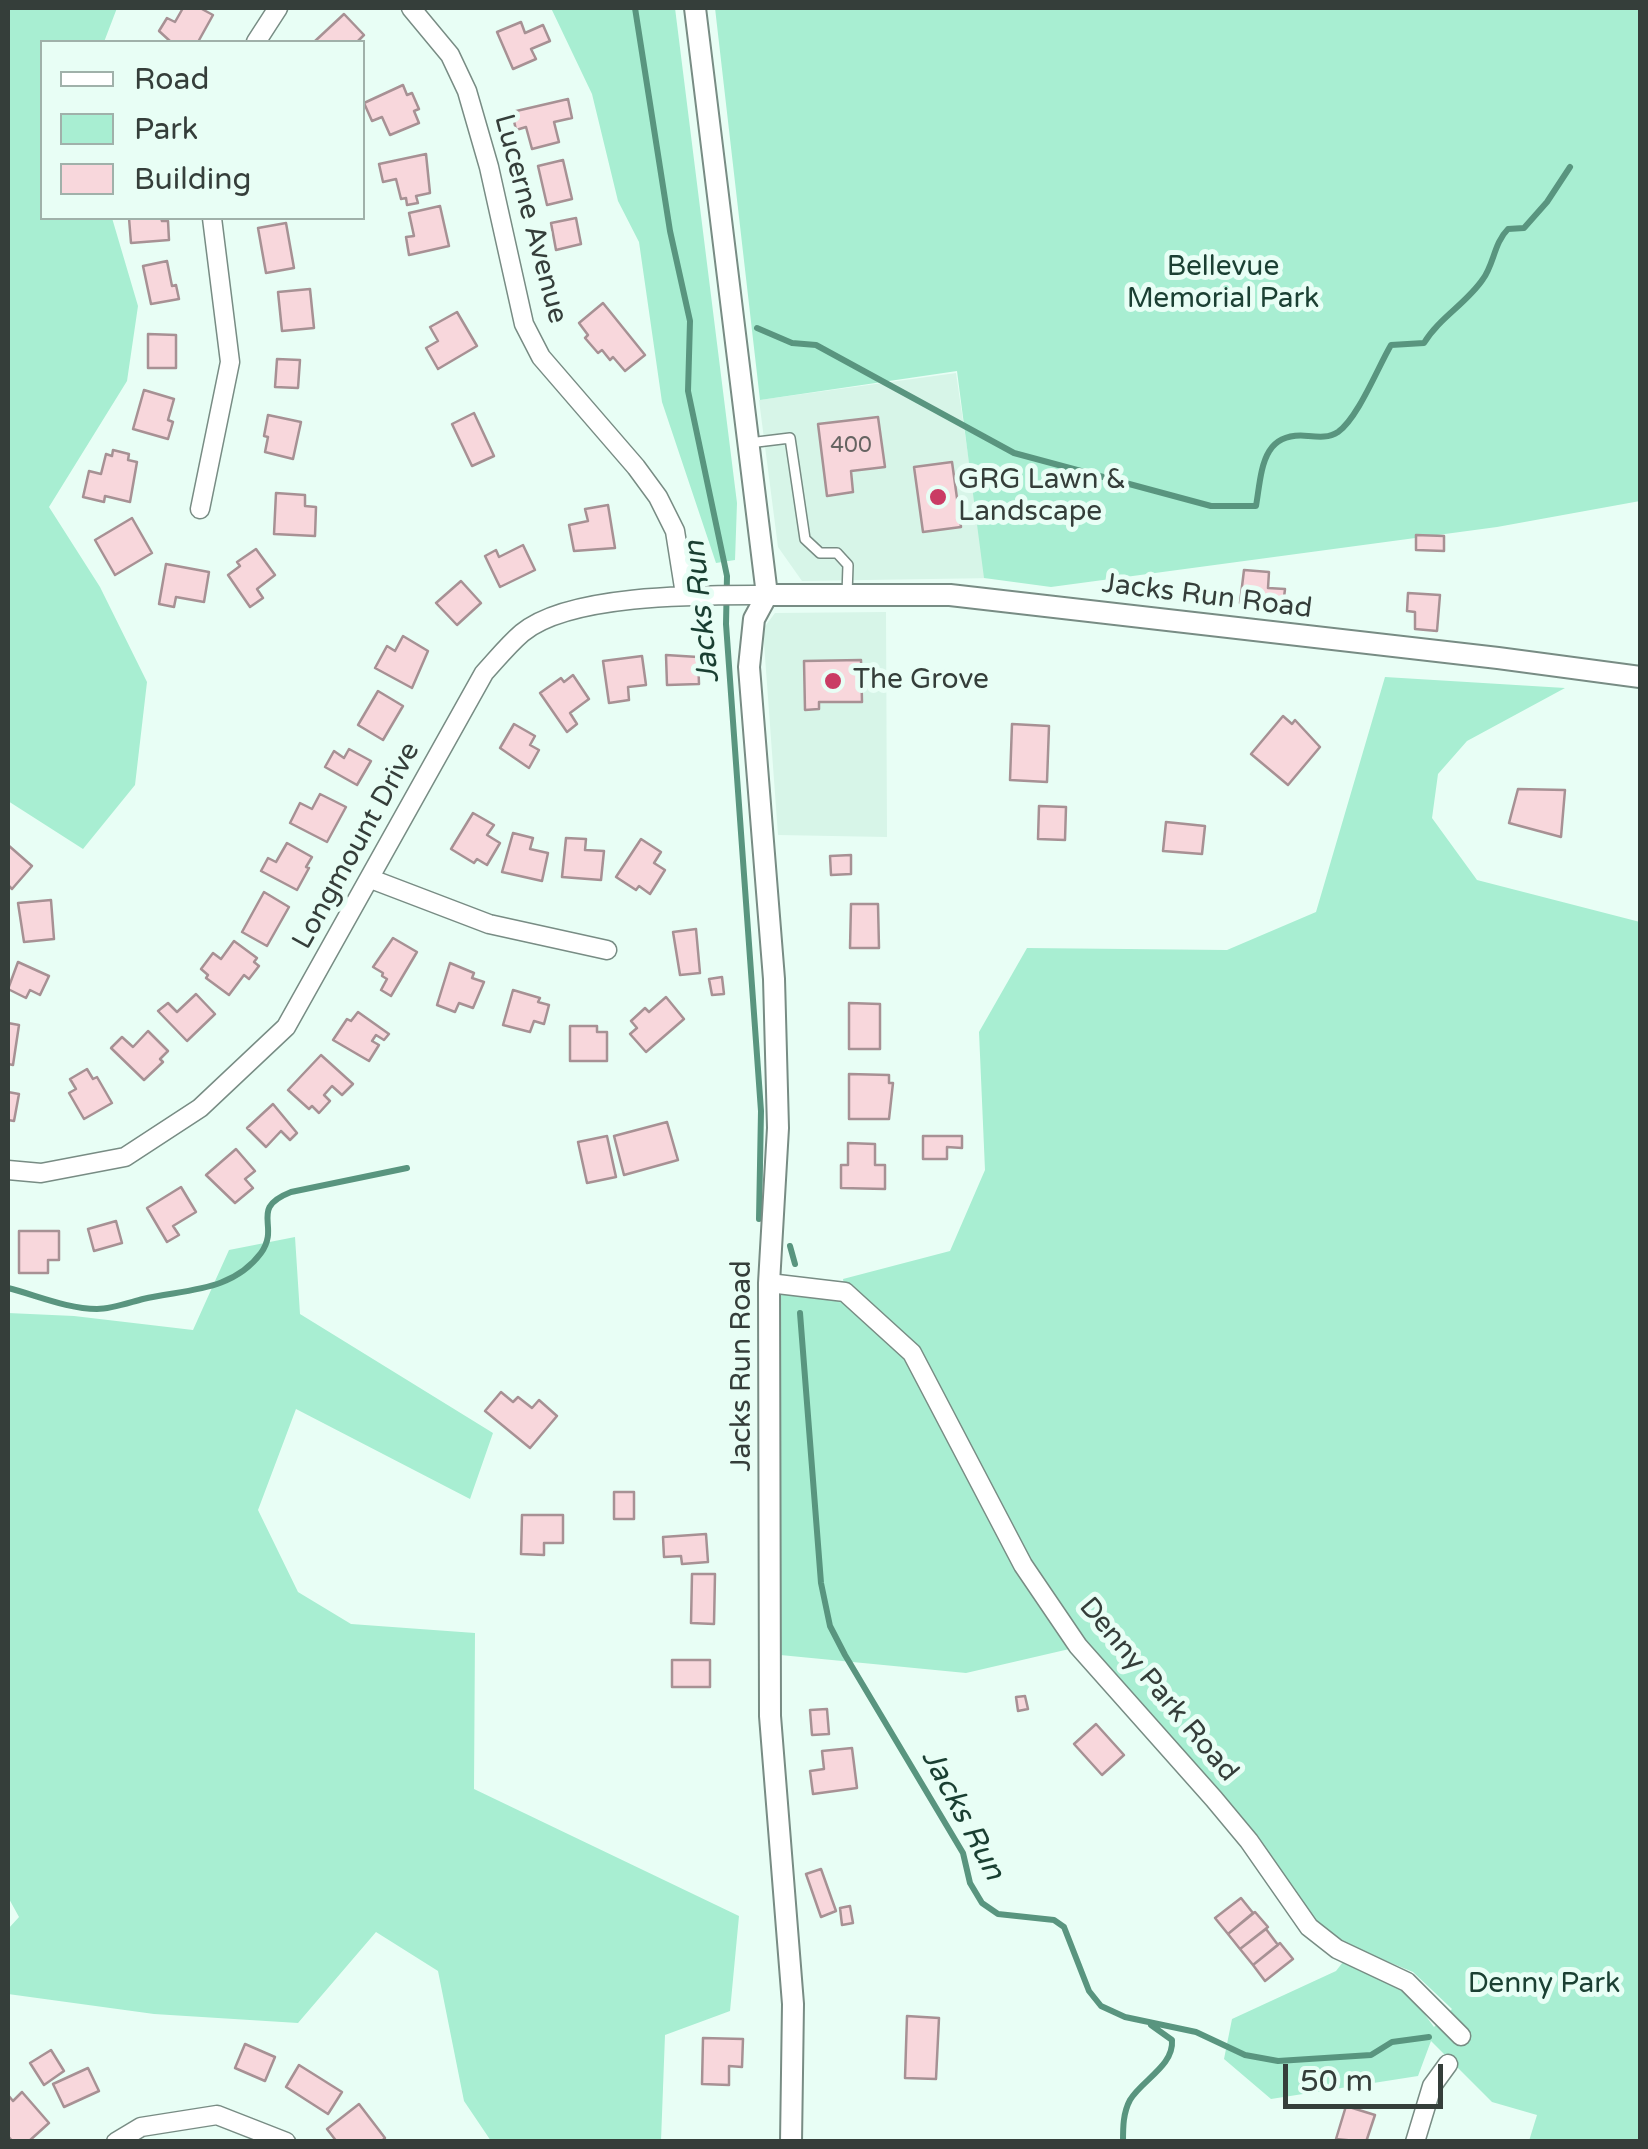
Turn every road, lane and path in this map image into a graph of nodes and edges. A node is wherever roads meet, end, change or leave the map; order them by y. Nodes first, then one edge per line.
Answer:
1 (278, 8) edge
2 (411, 8) edge
3 (695, 8) edge
4 (257, 40) edge
5 (212, 220) edge
6 (749, 442) junction
7 (200, 509) dead end
8 (685, 594) junction
9 (767, 595) junction
10 (848, 595) junction
11 (1640, 677) edge
12 (371, 879) junction
13 (607, 950) dead end
14 (8, 1170) edge
15 (769, 1282) junction
16 (1461, 2036) dead end
17 (1448, 2064) dead end
18 (116, 2142) edge
19 (286, 2142) edge
20 (791, 2142) edge
21 (1416, 2142) edge

1 - 4 street
2 - 8 street, Lucerne Avenue
3 - 6 street, Jacks Run Road
5 - 7 street
6 - 9 street, Jacks Run Road
6 - 10 lane
8 - 9 street, Longmount Drive
8 - 12 street, Longmount Drive
9 - 10 street, Jacks Run Road
9 - 15 street, Jacks Run Road
10 - 11 street, Jacks Run Road
12 - 13 street
12 - 14 street, Longmount Drive
15 - 16 street, Denny Park Road
15 - 20 street, Jacks Run Road
17 - 21 street
18 - 19 street

